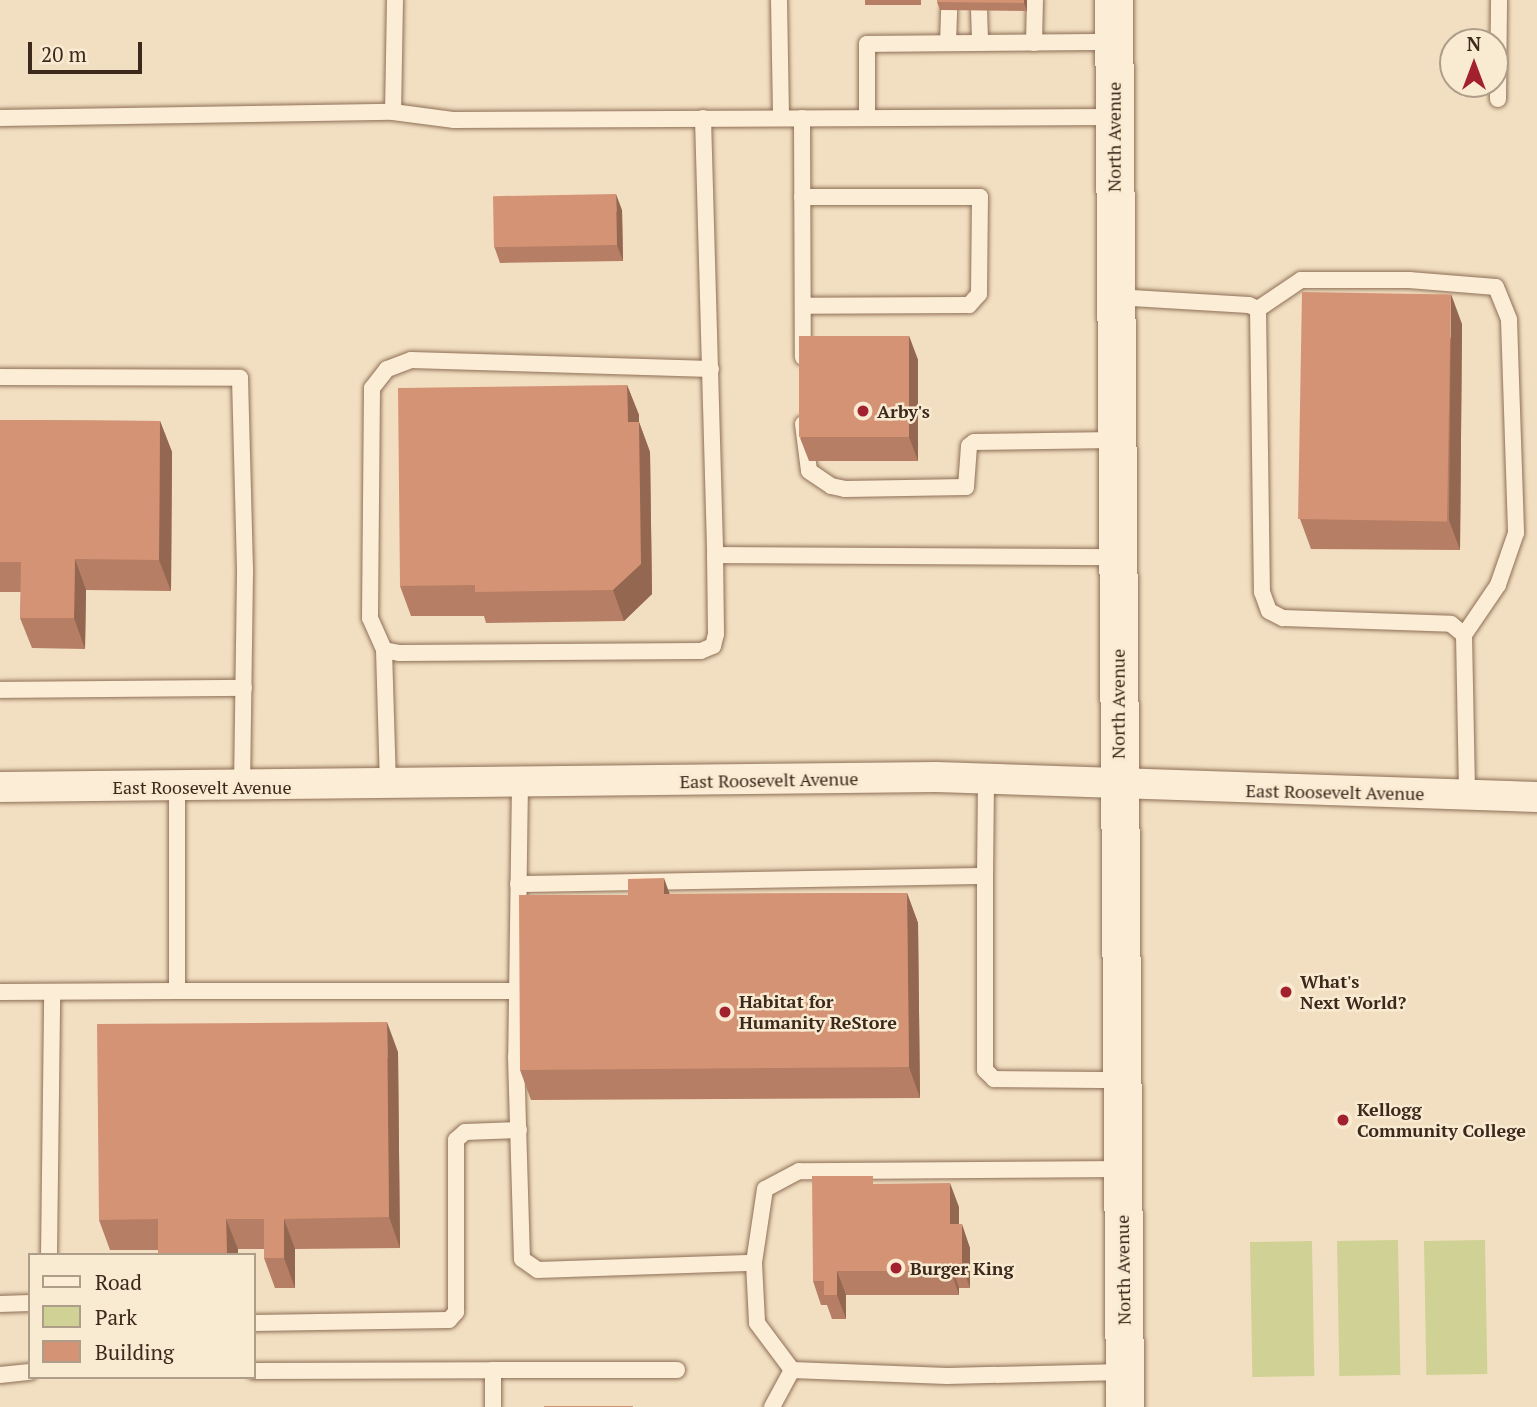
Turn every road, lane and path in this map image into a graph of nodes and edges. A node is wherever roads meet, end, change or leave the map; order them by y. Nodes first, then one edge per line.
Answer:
1 (395, 0) edge
2 (779, 0) edge
3 (1035, 0) edge
4 (1114, 0) edge
5 (1499, 0) edge
6 (949, 10) edge
7 (979, 10) edge
8 (1114, 42) junction
9 (948, 43) junction
10 (980, 43) junction
11 (1034, 43) junction
12 (1498, 99) dead end
13 (393, 112) junction
14 (867, 117) junction
15 (1114, 117) junction
16 (0, 118) edge
17 (703, 118) junction
18 (781, 118) junction
19 (802, 118) junction
20 (802, 197) junction
21 (1115, 297) junction
22 (803, 306) junction
23 (1258, 309) junction
24 (711, 369) junction
25 (803, 371) edge
26 (0, 377) edge
27 (803, 410) edge
28 (1116, 440) junction
29 (715, 555) junction
30 (1117, 557) junction
31 (1464, 635) junction
32 (384, 650) junction
33 (244, 688) junction
34 (0, 690) edge
35 (986, 780) junction
36 (520, 783) junction
37 (388, 785) junction
38 (0, 787) edge
39 (177, 787) junction
40 (242, 787) junction
41 (1118, 787) junction
42 (1467, 796) junction
43 (1537, 797) edge
44 (985, 876) junction
45 (518, 884) junction
46 (177, 990) junction
47 (517, 991) junction
48 (0, 992) edge
49 (52, 992) junction
50 (1121, 1080) junction
51 (519, 1130) junction
52 (1122, 1169) junction
53 (49, 1253) edge
54 (754, 1263) junction
55 (28, 1303) edge
56 (0, 1304) edge
57 (256, 1323) edge
58 (493, 1370) junction
59 (677, 1370) dead end
60 (792, 1370) junction
61 (256, 1371) edge
62 (28, 1372) edge
63 (0, 1375) edge
64 (1125, 1389) edge
65 (493, 1407) edge
66 (772, 1407) edge

1 - 13 lane
2 - 18 lane
3 - 11 lane
4 - 8 street, North Avenue
5 - 12 lane
6 - 9 lane
7 - 10 lane
8 - 11 lane
8 - 15 street, North Avenue
9 - 10 lane
9 - 14 lane
10 - 11 lane
13 - 16 lane
13 - 17 lane
14 - 15 lane
14 - 19 lane
15 - 21 street, North Avenue
17 - 18 lane
17 - 24 lane
18 - 19 lane
19 - 20 lane
20 - 22 lane
20 - 22 lane
21 - 23 lane
21 - 28 street, North Avenue
22 - 25 lane
23 - 31 lane
23 - 31 lane
24 - 29 lane
24 - 32 lane
26 - 33 lane
27 - 28 lane
28 - 30 street, North Avenue
29 - 30 lane
29 - 32 lane
30 - 41 street, North Avenue
31 - 42 lane
32 - 37 lane
33 - 34 lane
33 - 40 lane
35 - 36 street, East Roosevelt Avenue
35 - 41 street, East Roosevelt Avenue
35 - 44 lane
36 - 37 street, East Roosevelt Avenue
36 - 45 lane
37 - 40 street, East Roosevelt Avenue
38 - 39 street, East Roosevelt Avenue
39 - 40 street, East Roosevelt Avenue
39 - 46 lane
41 - 42 street, East Roosevelt Avenue
41 - 50 street, North Avenue
42 - 43 street, East Roosevelt Avenue
44 - 45 lane
44 - 50 lane
45 - 47 lane
46 - 47 lane
46 - 49 lane
47 - 51 lane
48 - 49 lane
49 - 53 lane
50 - 52 street, North Avenue
51 - 54 lane
51 - 57 lane
52 - 54 lane
52 - 64 street, North Avenue
54 - 60 lane
55 - 56 lane
58 - 59 lane
58 - 61 lane
58 - 65 lane
60 - 64 lane
60 - 66 lane
62 - 63 lane

